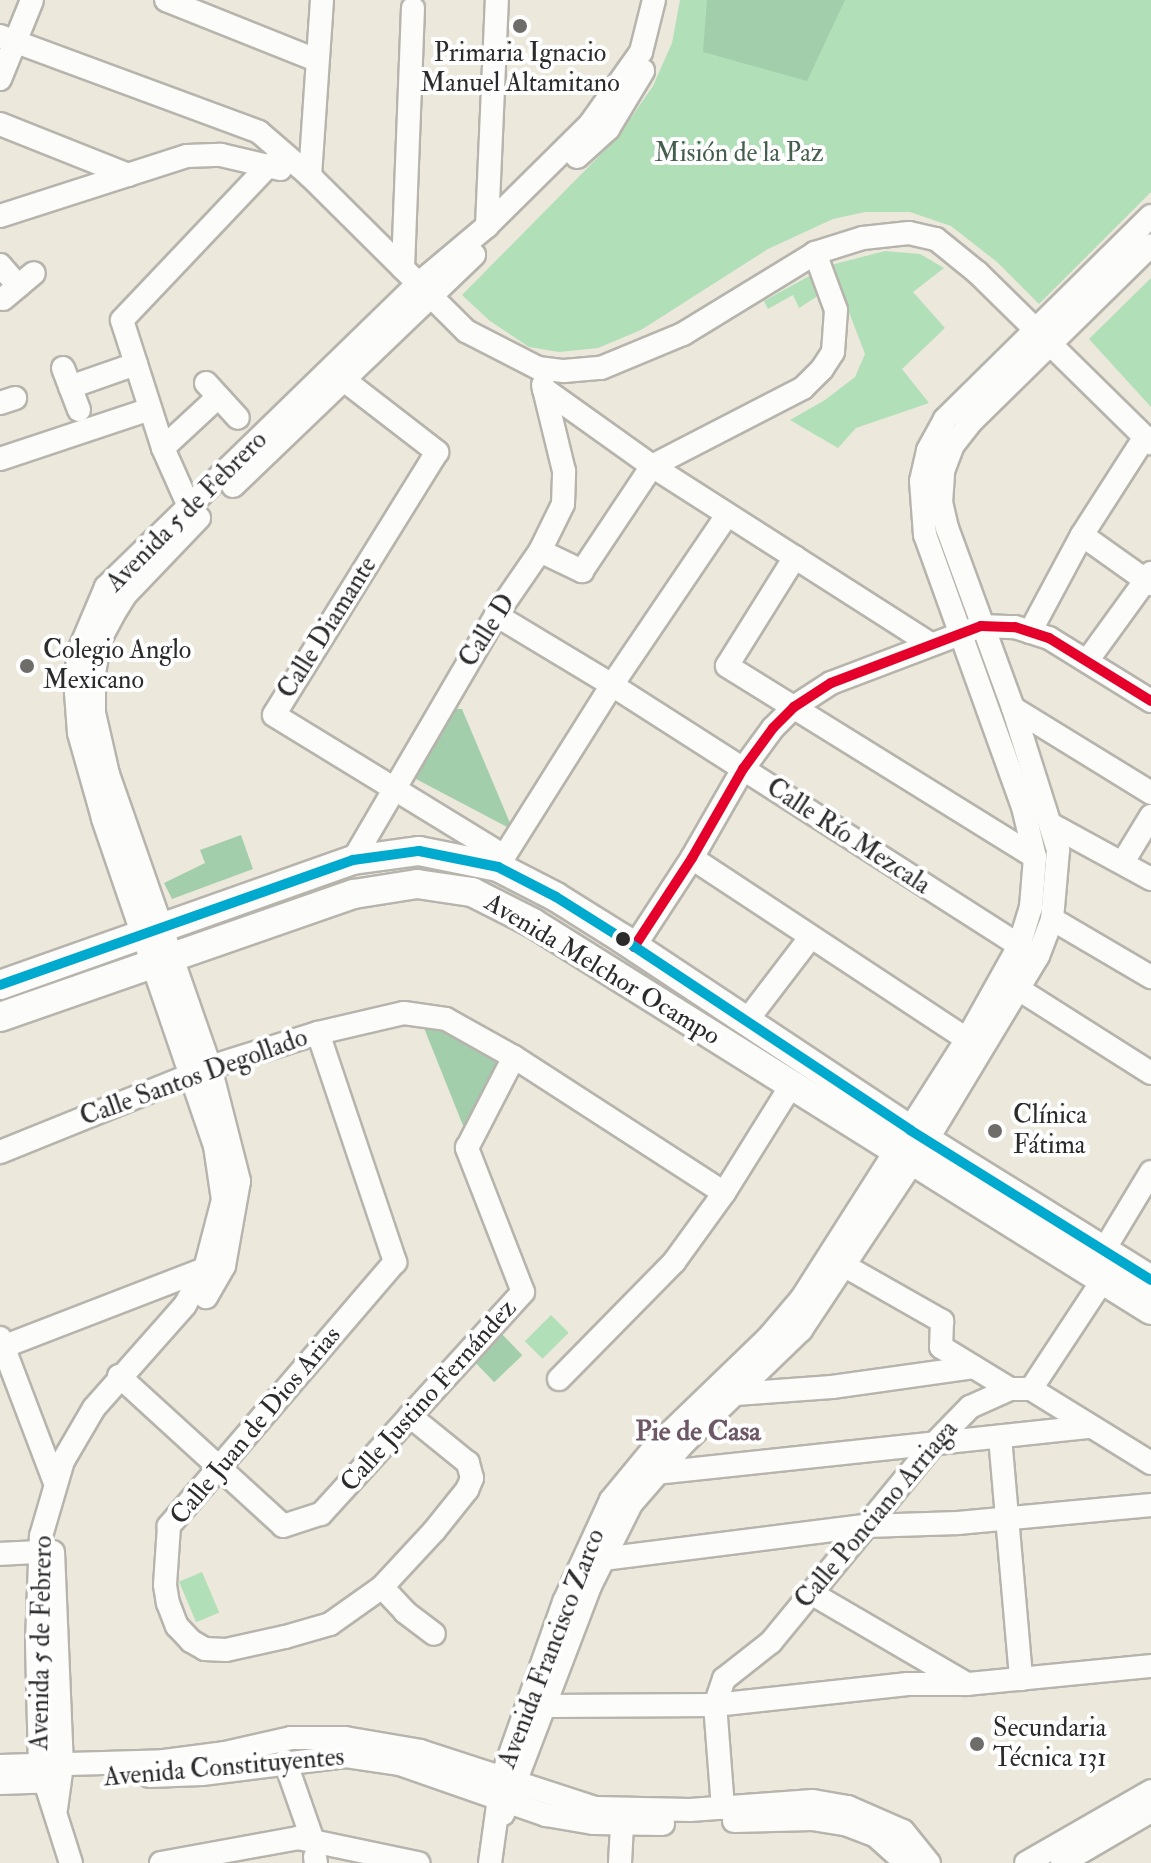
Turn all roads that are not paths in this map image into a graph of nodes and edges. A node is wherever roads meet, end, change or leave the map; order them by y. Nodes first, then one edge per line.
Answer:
1 (32, 0) edge
2 (166, 0) edge
3 (322, 0) edge
4 (497, 0) edge
5 (654, 0) edge
6 (668, 0) edge
7 (413, 8) dead end
8 (7, 40) edge
9 (316, 60) junction
10 (0, 79) edge
11 (0, 124) edge
12 (269, 165) junction
13 (128, 175) junction
14 (310, 176) junction
15 (0, 216) edge
16 (1151, 216) edge
17 (487, 226) junction
18 (1151, 245) edge
19 (815, 253) junction
20 (0, 265) edge
21 (417, 283) junction
22 (18, 286) dead end
23 (1044, 335) junction
24 (136, 364) junction
25 (541, 378) junction
26 (344, 380) junction
27 (150, 409) junction
28 (79, 410) dead end
29 (238, 418) dead end
30 (1148, 440) edge
31 (163, 448) junction
32 (0, 459) edge
33 (652, 466) junction
34 (192, 515) junction
35 (727, 515) junction
36 (1082, 535) junction
37 (540, 551) junction
38 (795, 557) junction
39 (1149, 579) edge
40 (496, 615) junction
41 (971, 630) junction
42 (1030, 632) junction
43 (930, 644) junction
44 (1087, 661) junction
45 (612, 685) junction
46 (1151, 701) edge
47 (794, 707) junction
48 (1013, 708) junction
49 (743, 769) junction
50 (394, 785) junction
51 (1151, 793) edge
52 (1151, 816) edge
53 (1052, 825) junction
54 (1035, 857) junction
55 (692, 858) junction
56 (353, 860) junction
57 (501, 862) junction
58 (1123, 862) junction
59 (1151, 879) edge
60 (1052, 919) junction
61 (810, 938) junction
62 (158, 946) junction
63 (634, 947) junction
64 (1029, 951) junction
65 (1151, 977) edge
66 (0, 985) edge
67 (1020, 990) junction
68 (0, 1017) edge
69 (748, 1019) junction
70 (318, 1033) junction
71 (967, 1039) junction
72 (514, 1057) junction
73 (976, 1060) junction
74 (201, 1070) junction
75 (1151, 1073) edge
76 (792, 1084) junction
77 (912, 1145) junction
78 (0, 1152) edge
79 (1151, 1172) edge
80 (724, 1193) junction
81 (1104, 1250) junction
82 (845, 1266) junction
83 (205, 1269) junction
84 (1103, 1280) junction
85 (1151, 1280) edge
86 (1151, 1310) edge
87 (1, 1344) edge
88 (974, 1367) junction
89 (559, 1379) dead end
90 (125, 1380) junction
91 (1020, 1389) junction
92 (736, 1394) junction
93 (410, 1416) junction
94 (1091, 1427) junction
95 (1000, 1437) junction
96 (933, 1445) junction
97 (1151, 1463) edge
98 (220, 1466) junction
99 (657, 1473) junction
100 (55, 1483) junction
101 (1151, 1505) edge
102 (1007, 1518) junction
103 (866, 1526) junction
104 (39, 1552) junction
105 (0, 1554) edge
106 (603, 1559) junction
107 (382, 1587) junction
108 (811, 1593) junction
109 (434, 1634) dead end
110 (741, 1642) dead end
111 (771, 1642) junction
112 (1151, 1666) edge
113 (1021, 1679) junction
114 (967, 1684) junction
115 (715, 1705) junction
116 (547, 1706) junction
117 (285, 1761) junction
118 (0, 1766) edge
119 (445, 1769) junction
120 (52, 1774) junction
121 (0, 1783) edge
122 (506, 1790) junction
123 (1151, 1791) edge
124 (723, 1808) junction
125 (1151, 1811) edge
126 (678, 1817) junction
127 (622, 1825) junction
128 (1089, 1847) edge
129 (315, 1854) edge
130 (71, 1863) edge
131 (161, 1863) edge
132 (418, 1863) edge
133 (490, 1863) edge
134 (620, 1863) edge
135 (906, 1863) edge
136 (929, 1863) edge
137 (1026, 1863) edge
138 (1062, 1863) edge

1 - 8 street
2 - 9 street
3 - 9 street
4 - 17 street
5 - 17 street, Avenida 5 de Febrero
6 - 21 street, Avenida 5 de Febrero
7 - 21 street
8 - 10 street
8 - 14 street
9 - 14 street
11 - 13 street
12 - 13 street
12 - 14 street
12 - 24 street
13 - 15 street
14 - 21 street
16 - 23 street, Avenida Francisco Zarco
17 - 21 street, Avenida 5 de Febrero
18 - 23 street, Avenida Francisco Zarco
19 - 23 street
19 - 25 street
19 - 33 street
20 - 22 street
21 - 25 street
21 - 26 street, Avenida 5 de Febrero
21 - 34 street, Avenida 5 de Febrero
23 - 30 street
23 - 41 street, Avenida Francisco Zarco
24 - 27 street
24 - 28 street
25 - 33 street
25 - 37 street, Calle D
26 - 34 street, Avenida 5 de Febrero
26 - 50 street, Calle Diamante
27 - 31 street
27 - 32 street
29 - 31 street
30 - 36 street
31 - 34 street
33 - 35 street
33 - 37 street
34 - 62 street, Avenida 5 de Febrero
35 - 38 street
35 - 45 street
36 - 39 street
36 - 42 street
37 - 40 street, Calle D
38 - 43 street
38 - 47 street
39 - 44 street
40 - 45 street, Calle Río Mezcala
40 - 50 street, Calle D
41 - 42 street
41 - 43 street
41 - 48 street, Avenida Francisco Zarco
41 - 54 street, Avenida Francisco Zarco
42 - 44 street
43 - 47 street
44 - 46 street
45 - 49 street, Calle Río Mezcala
45 - 57 street
47 - 49 street
47 - 54 street
48 - 51 street
48 - 53 street, Avenida Francisco Zarco
49 - 55 street
49 - 64 street, Calle Río Mezcala
50 - 56 street, Calle D
50 - 57 street, Calle Diamante
52 - 58 street
53 - 58 street
53 - 60 street, Avenida Francisco Zarco
54 - 64 street, Avenida Francisco Zarco
55 - 61 street
55 - 63 street
56 - 57 main road, Avenida Melchor Ocampo
56 - 62 main road, Avenida Melchor Ocampo
57 - 63 main road, Avenida Melchor Ocampo
58 - 59 street
60 - 64 street, Avenida Francisco Zarco
60 - 65 street
61 - 69 street
61 - 71 street
62 - 66 main road, Avenida Melchor Ocampo
62 - 68 main road, Avenida Melchor Ocampo
62 - 74 street, Avenida 5 de Febrero
62 - 76 main road, Avenida Melchor Ocampo
63 - 69 main road, Avenida Melchor Ocampo
64 - 67 street, Avenida Francisco Zarco
64 - 71 street, Avenida Francisco Zarco
67 - 73 street, Avenida Francisco Zarco
67 - 75 street
69 - 77 main road, Avenida Melchor Ocampo
70 - 72 street, Calle Santos Degollado
70 - 74 street, Calle Santos Degollado
70 - 98 street, Calle Juan de Dios Arias
71 - 73 street
71 - 77 street, Avenida Francisco Zarco
72 - 80 street, Calle Santos Degollado
72 - 93 street, Calle Justino Fernández
73 - 77 street, Avenida Francisco Zarco
74 - 78 street, Calle Santos Degollado
74 - 83 street, Avenida 5 de Febrero
74 - 90 street, Avenida 5 de Febrero
76 - 77 main road, Avenida Melchor Ocampo
76 - 80 street
77 - 81 main road, Avenida Melchor Ocampo
77 - 82 street, Avenida Francisco Zarco
77 - 84 main road, Avenida Melchor Ocampo
77 - 122 street, Avenida Francisco Zarco
79 - 81 street
80 - 89 street
81 - 85 main road, Avenida Melchor Ocampo
82 - 88 street
82 - 92 street, Avenida Francisco Zarco
83 - 87 street
83 - 90 street, Avenida 5 de Febrero
84 - 86 main road, Avenida Melchor Ocampo
84 - 91 street
87 - 100 street
88 - 91 street
88 - 92 street
90 - 98 street
90 - 100 street, Avenida 5 de Febrero
90 - 120 street, Avenida 5 de Febrero
91 - 94 street
91 - 96 street, Calle Ponciano Arriaga
92 - 99 street, Avenida Francisco Zarco
93 - 98 street, Calle Justino Fernández
93 - 107 street, Calle Juan de Dios Arias
94 - 95 street
94 - 97 street
95 - 96 street
95 - 102 street
96 - 99 street
96 - 103 street, Calle Ponciano Arriaga
98 - 107 street, Calle Juan de Dios Arias
99 - 106 street, Avenida Francisco Zarco
100 - 104 street, Avenida 5 de Febrero
101 - 102 street
102 - 103 street
102 - 113 street
103 - 106 street
103 - 108 street, Calle Ponciano Arriaga
104 - 105 street
104 - 120 street, Avenida 5 de Febrero
106 - 116 street, Avenida Francisco Zarco
107 - 109 street
108 - 111 street, Calle Ponciano Arriaga
108 - 114 street
110 - 111 street
111 - 115 street, Calle Ponciano Arriaga
112 - 113 street
113 - 114 street
114 - 115 street
115 - 116 street
115 - 124 street
116 - 122 street, Avenida Francisco Zarco
117 - 119 street, Avenida Constituyentes
117 - 120 street, Avenida Constituyentes
117 - 129 street
118 - 120 street, Avenida Constituyentes
119 - 120 street, Avenida Constituyentes
119 - 122 street, Avenida Constituyentes
120 - 121 street, Avenida Constituyentes
120 - 130 street, Avenida 5 de Febrero
122 - 126 street, Avenida Constituyentes
122 - 127 street, Avenida Constituyentes
122 - 133 street
123 - 128 street
124 - 126 street, Avenida Constituyentes
124 - 136 street, Avenida Constituyentes
125 - 128 street
126 - 127 street, Avenida Constituyentes
126 - 135 street, Avenida Constituyentes
127 - 134 street
128 - 137 street
128 - 138 street
129 - 131 street
129 - 132 street

